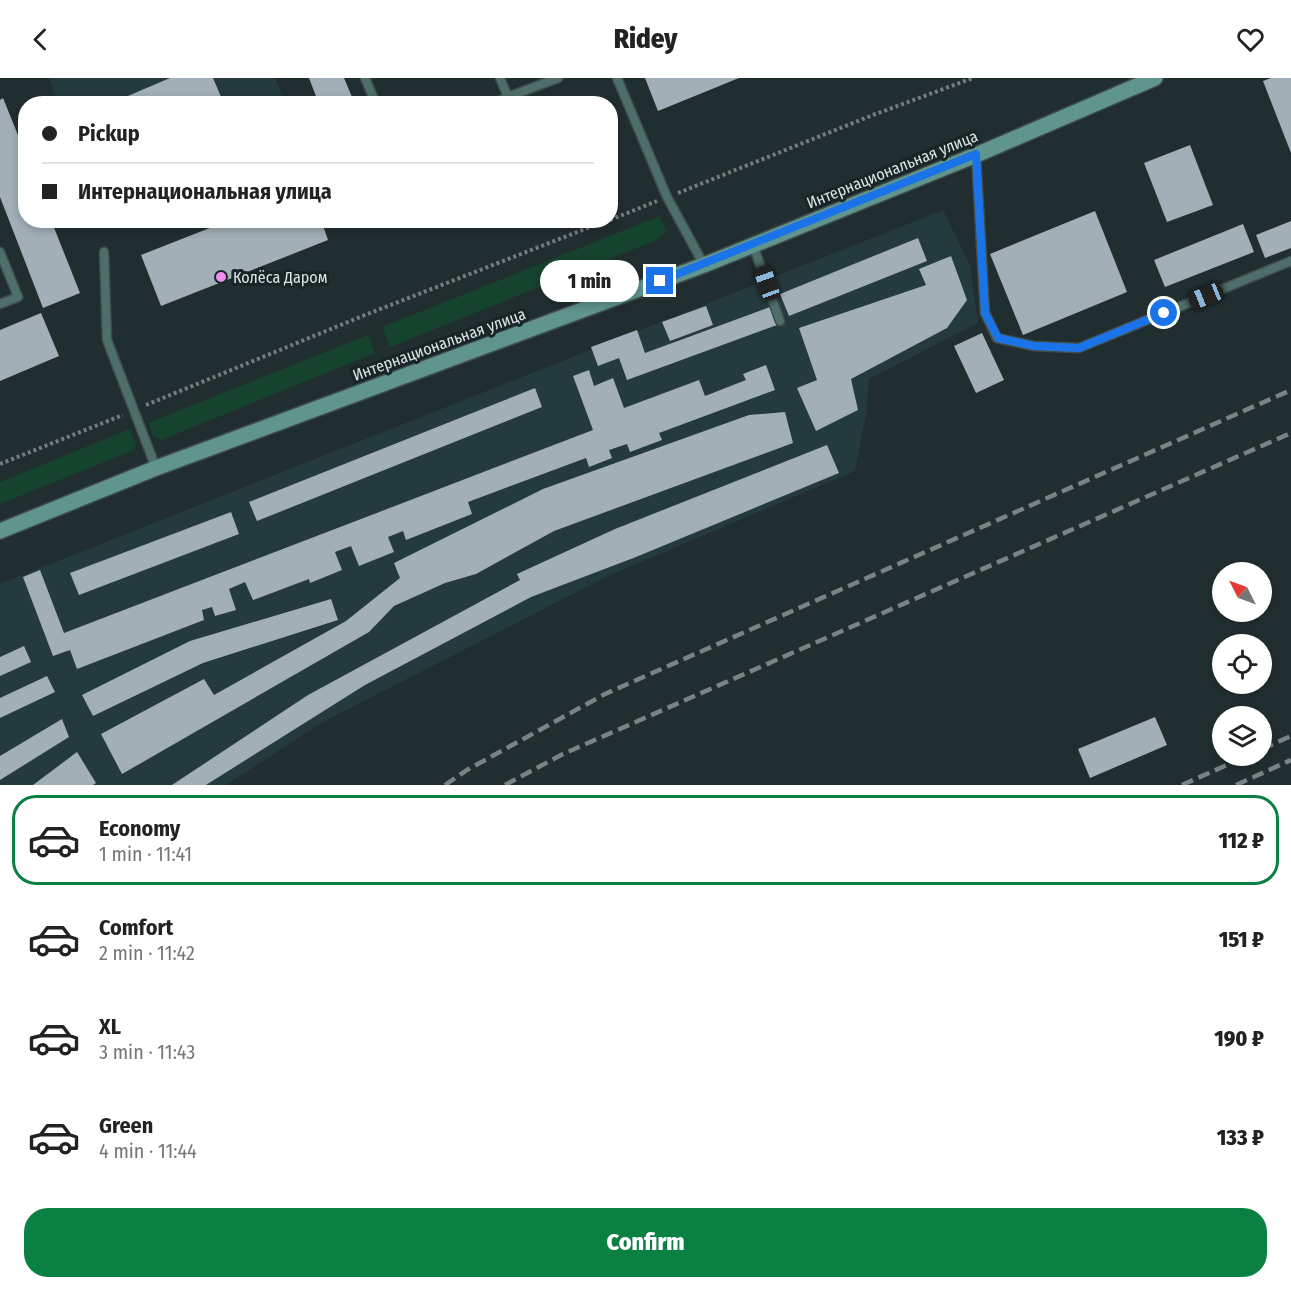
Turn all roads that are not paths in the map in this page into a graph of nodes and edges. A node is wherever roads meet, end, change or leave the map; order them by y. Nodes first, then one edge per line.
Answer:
1 (365, 78) edge
2 (500, 78) edge
3 (558, 78) edge
4 (617, 78) edge
5 (1155, 78) edge
6 (373, 96) edge
7 (508, 96) edge
8 (511, 96) edge
9 (976, 154) junction
10 (753, 245) junction
11 (0, 252) edge
12 (104, 252) dead end
13 (1291, 261) edge
14 (704, 265) junction
15 (0, 304) edge
16 (780, 321) dead end
17 (156, 468) junction
18 (0, 531) edge

1 - 6 lane
2 - 7 lane
3 - 8 lane
4 - 14 lane
5 - 9 main road, Интернациональная улица
9 - 10 main road, Интернациональная улица
9 - 13 lane
10 - 14 main road, Интернациональная улица
10 - 16 lane
11 - 15 lane
12 - 17 lane
14 - 17 main road, Интернациональная улица
17 - 18 main road, Интернациональная улица

